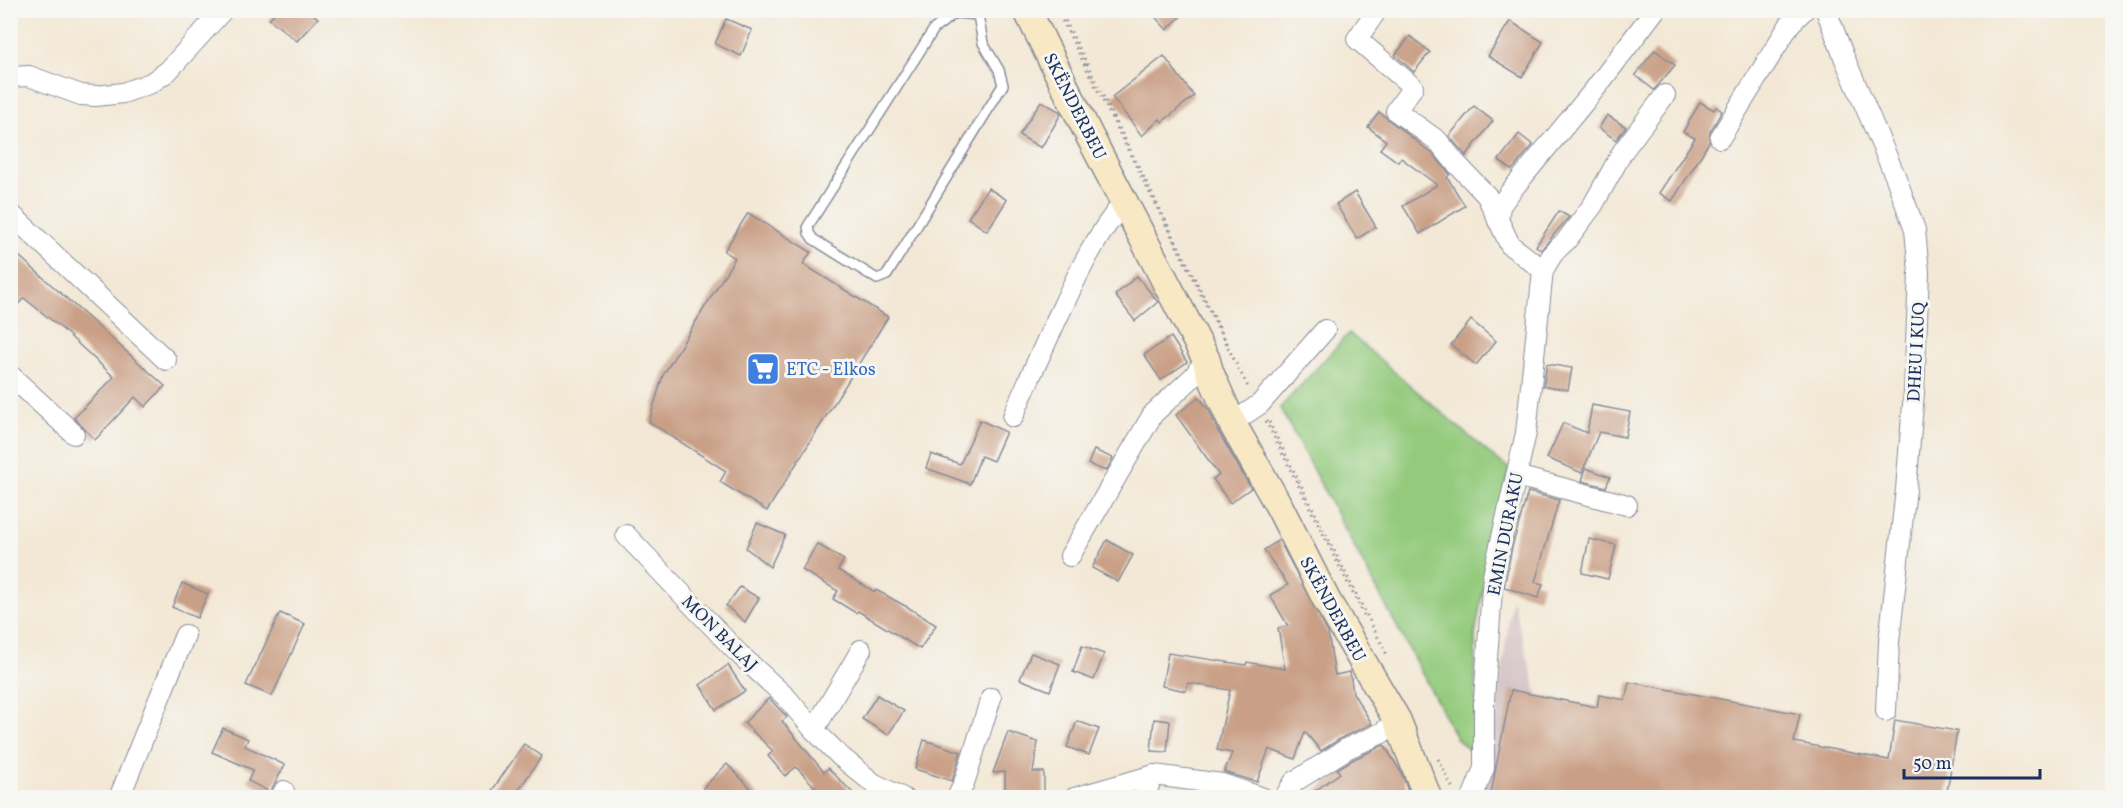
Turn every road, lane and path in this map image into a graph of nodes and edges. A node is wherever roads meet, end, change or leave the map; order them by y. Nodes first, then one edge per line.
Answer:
1 (224, 10) edge
2 (1027, 10) edge
3 (1377, 10) edge
4 (1655, 10) edge
5 (1804, 10) edge
6 (1826, 10) edge
7 (980, 13) edge
8 (10, 77) edge
9 (1665, 95) dead end
10 (1720, 138) dead end
11 (1125, 201) junction
12 (10, 213) edge
13 (1498, 221) junction
14 (1543, 270) junction
15 (1325, 330) dead end
16 (1206, 359) junction
17 (166, 360) dead end
18 (10, 375) edge
19 (1013, 417) dead end
20 (1232, 423) junction
21 (74, 434) dead end
22 (1516, 476) junction
23 (1628, 505) dead end
24 (626, 536) dead end
25 (1071, 556) dead end
26 (185, 635) dead end
27 (861, 650) dead end
28 (991, 698) dead end
29 (1886, 711) dead end
30 (1397, 720) junction
31 (814, 730) junction
32 (1154, 775) junction
33 (119, 798) edge
34 (903, 798) edge
35 (957, 798) edge
36 (1074, 798) edge
37 (1143, 798) edge
38 (1263, 798) edge
39 (1284, 798) edge
40 (1428, 798) edge
41 (1472, 798) edge

1 - 8 street
2 - 11 main road, SKËNDERBEU
3 - 13 street
4 - 13 street
5 - 10 street
6 - 29 street, DHEU I KUQ
7 - 7 lane
9 - 14 street
11 - 16 main road, SKËNDERBEU
11 - 19 street
12 - 17 street
13 - 14 street
14 - 22 street, EMIN DURAKU
15 - 20 street
16 - 20 main road, SKËNDERBEU
16 - 25 street
18 - 21 street
20 - 30 main road, SKËNDERBEU
22 - 23 street
22 - 41 street, EMIN DURAKU
24 - 31 street, MON BALAJ
26 - 33 street
27 - 31 street
28 - 35 street
30 - 39 street
30 - 40 main road, SKËNDERBEU
31 - 34 street, MON BALAJ
32 - 36 street
32 - 37 street
32 - 38 street

